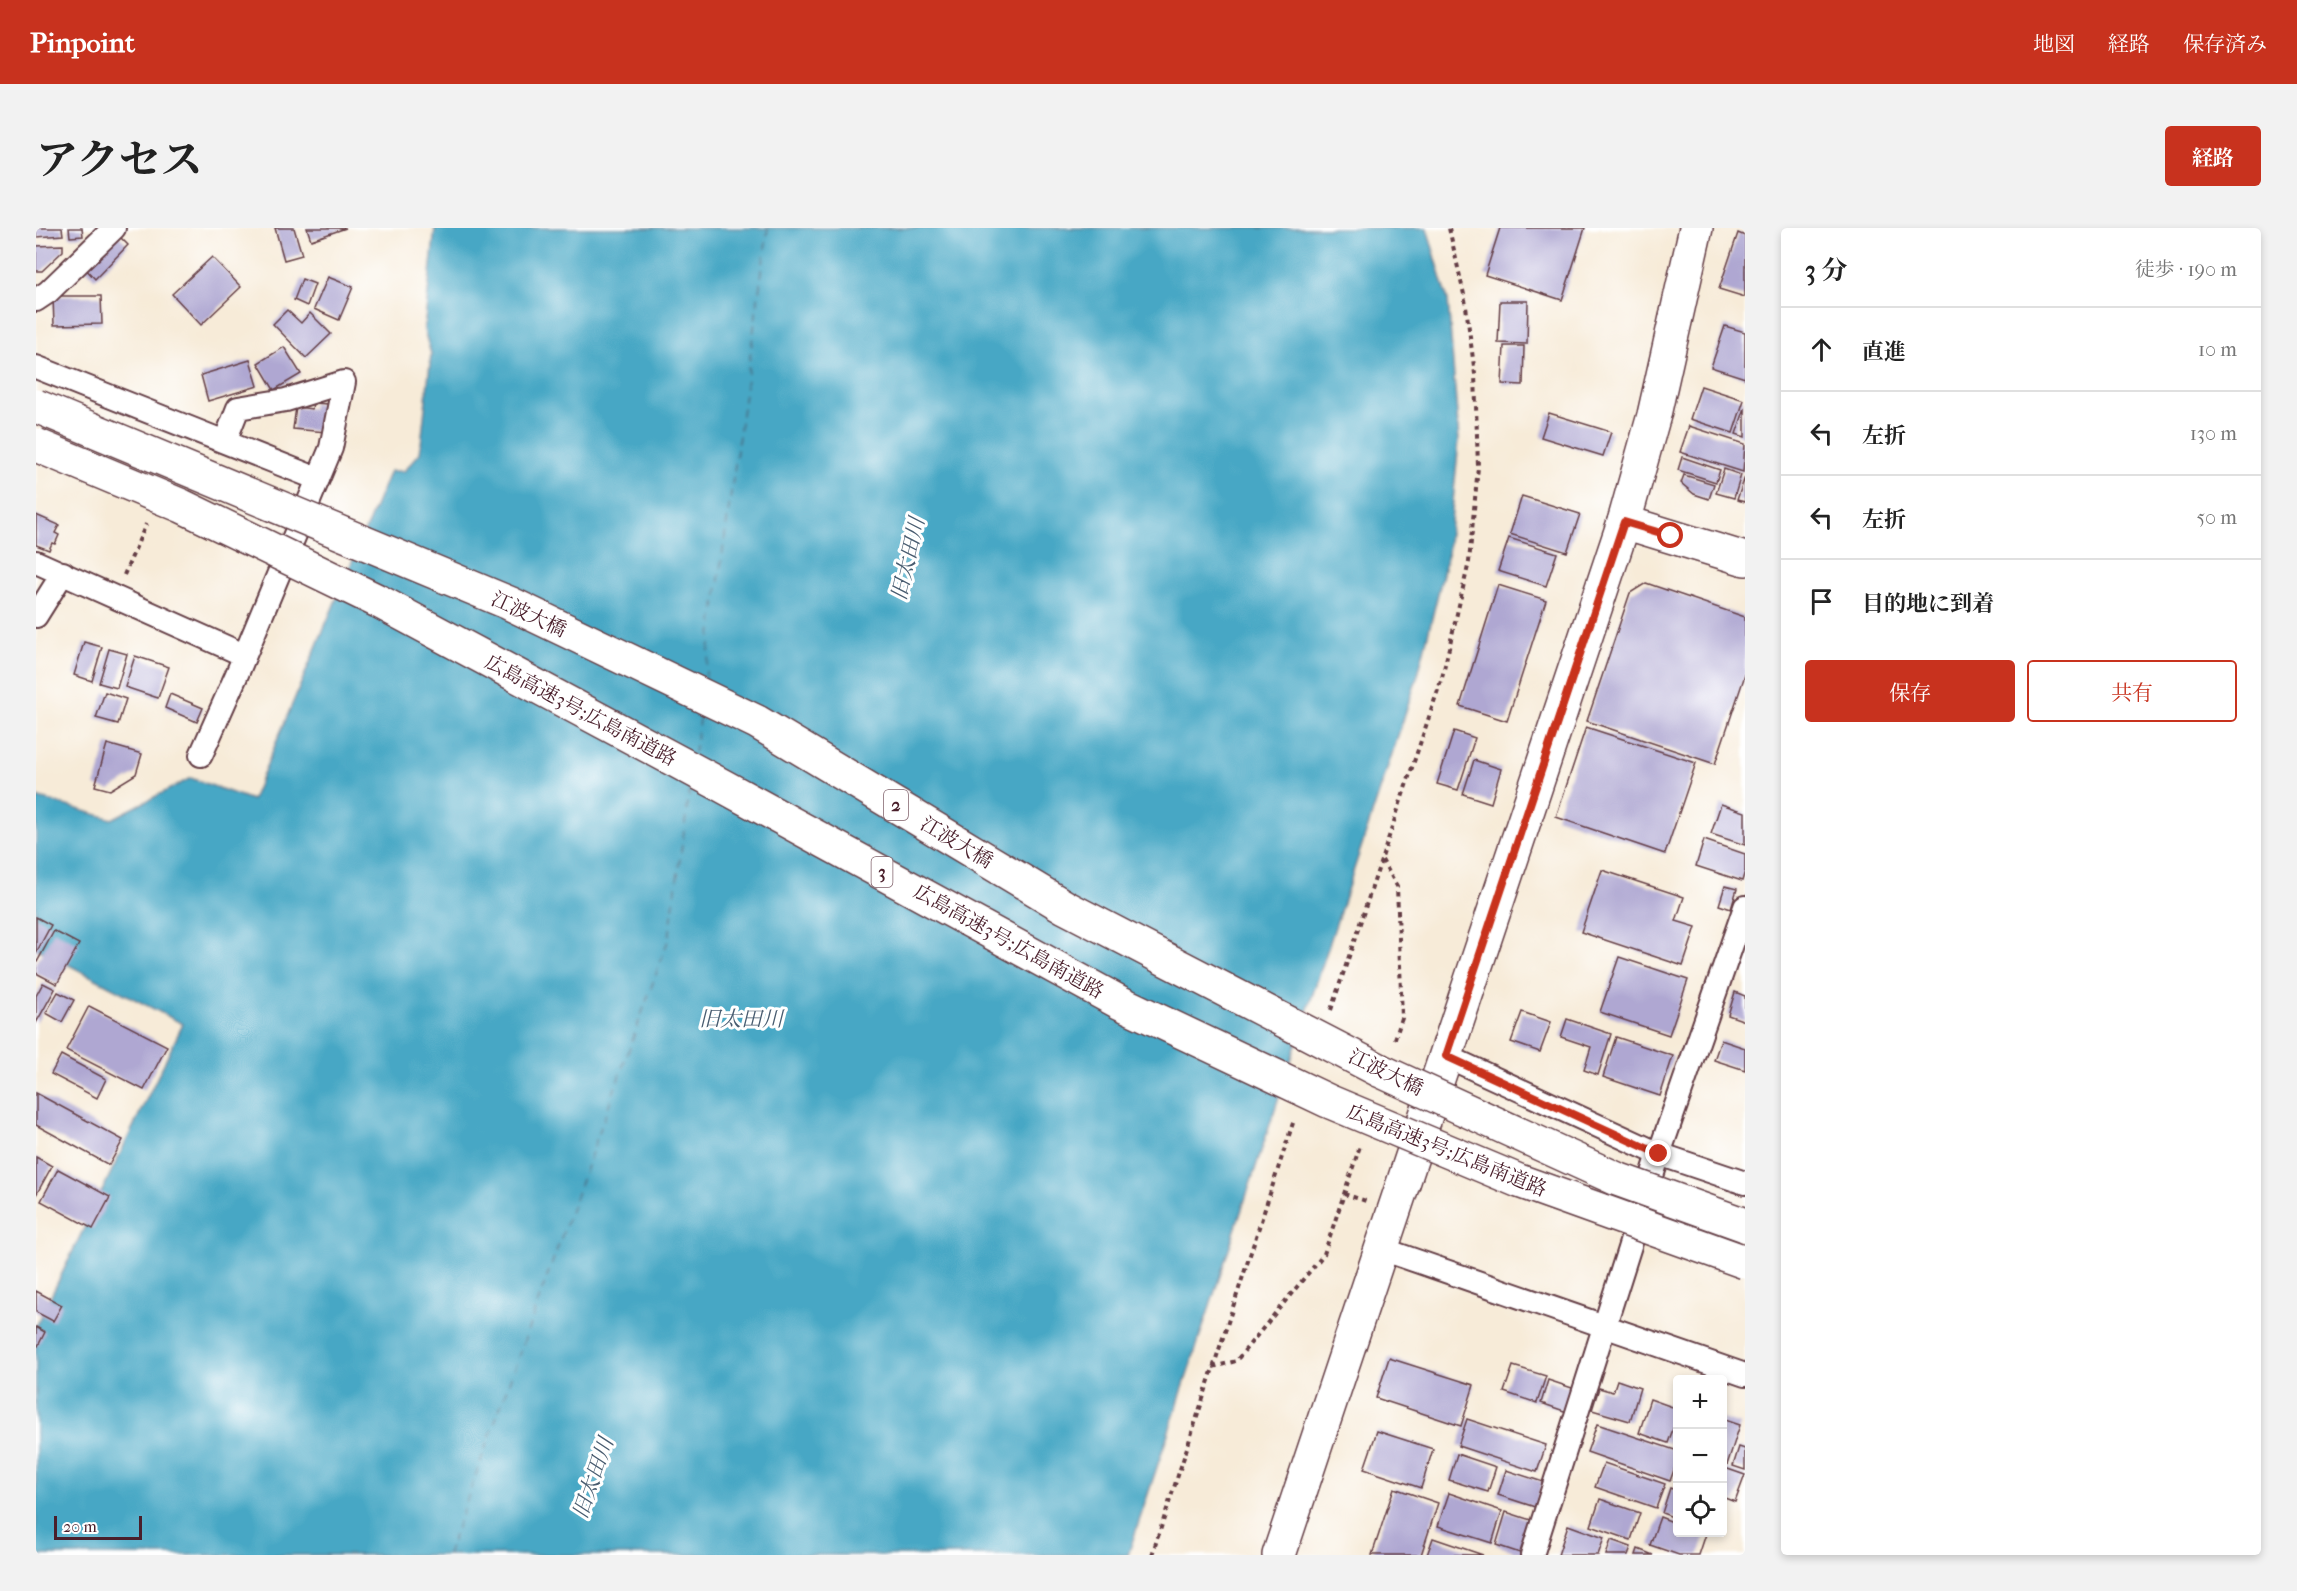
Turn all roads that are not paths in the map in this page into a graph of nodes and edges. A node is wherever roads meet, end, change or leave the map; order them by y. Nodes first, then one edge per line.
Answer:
1 (114, 228) edge
2 (1696, 228) edge
3 (36, 300) edge
4 (36, 367) edge
5 (36, 406) edge
6 (225, 441) junction
7 (36, 446) edge
8 (318, 479) junction
9 (1624, 522) junction
10 (1745, 559) edge
11 (36, 562) edge
12 (63, 573) junction
13 (36, 616) edge
14 (244, 655) junction
15 (201, 755) dead end
16 (1745, 907) edge
17 (1446, 1056) junction
18 (1659, 1154) junction
19 (1745, 1183) edge
20 (1745, 1225) edge
21 (1382, 1249) junction
22 (1745, 1262) edge
23 (1605, 1325) junction
24 (1745, 1375) edge
25 (1279, 1555) edge
26 (1532, 1555) edge

1 - 3 street
2 - 9 main road
4 - 6 street
5 - 20 main road, 江波大橋 / 2, bridge
6 - 8 street
6 - 8 street
7 - 22 main road, 広島高速3号;広島南道路 / 3, bridge
8 - 14 street
9 - 10 main road
9 - 17 main road
11 - 12 street
12 - 13 street
12 - 14 street
14 - 15 street
16 - 18 street
17 - 18 street
17 - 21 main road
18 - 19 street
18 - 23 street
21 - 23 street
21 - 25 main road
23 - 24 street
23 - 26 street

